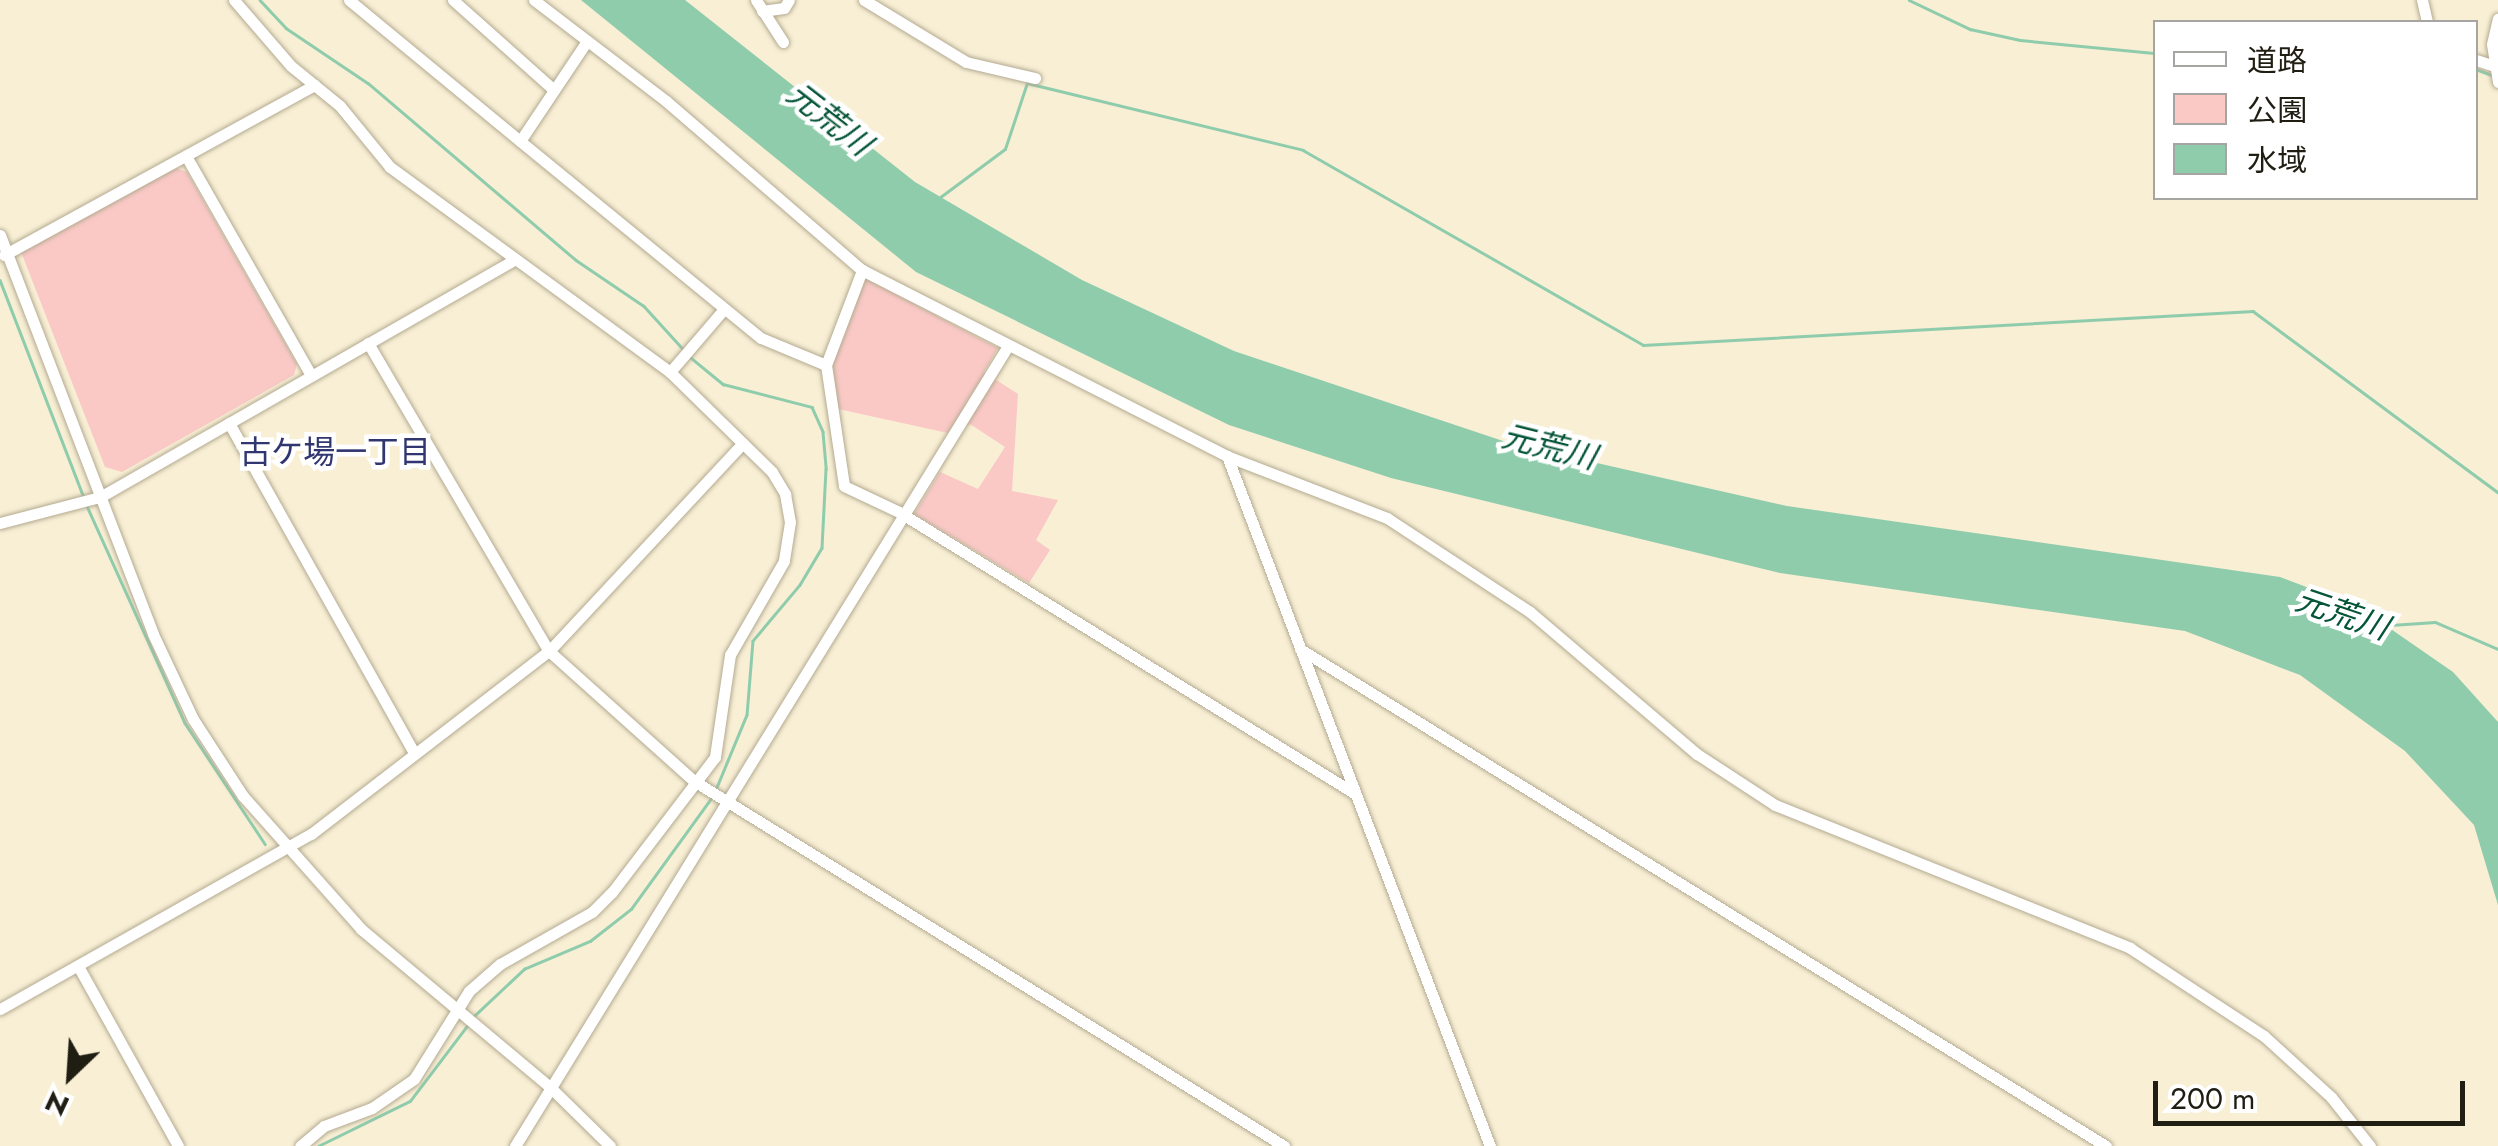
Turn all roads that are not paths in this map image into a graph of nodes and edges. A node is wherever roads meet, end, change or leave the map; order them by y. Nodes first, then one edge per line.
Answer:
1 (234, 0) edge
2 (350, 0) edge
3 (452, 0) edge
4 (534, 0) edge
5 (789, 0) edge
6 (865, 0) edge
7 (759, 5) edge
8 (2498, 19) edge
9 (587, 41) junction
10 (783, 42) dead end
11 (2498, 67) edge
12 (1035, 78) dead end
13 (2498, 82) edge
14 (315, 85) junction
15 (554, 90) junction
16 (520, 141) junction
17 (186, 156) junction
18 (0, 236) edge
19 (4, 255) edge
20 (514, 260) junction
21 (862, 270) junction
22 (724, 309) junction
23 (368, 343) junction
24 (1008, 346) junction
25 (826, 365) junction
26 (670, 372) junction
27 (310, 375) junction
28 (230, 423) junction
29 (743, 443) junction
30 (1227, 456) junction
31 (100, 498) junction
32 (904, 516) junction
33 (0, 523) edge
34 (1300, 648) junction
35 (549, 651) junction
36 (414, 753) junction
37 (694, 781) junction
38 (1354, 793) junction
39 (727, 800) junction
40 (287, 851) junction
41 (78, 966) junction
42 (454, 1008) junction
43 (0, 1009) edge
44 (551, 1088) junction
45 (178, 1146) edge
46 (300, 1146) edge
47 (516, 1146) edge
48 (610, 1146) edge
49 (1284, 1146) edge
50 (1490, 1146) edge
51 (2106, 1146) edge
52 (2370, 1146) edge

1 - 14 street
2 - 16 street
3 - 15 street
4 - 9 street
5 - 7 street
6 - 12 street
7 - 10 street
8 - 11 street
9 - 15 street
9 - 21 street
11 - 13 street
14 - 17 street
14 - 20 street
15 - 16 street
16 - 22 street
17 - 19 street
17 - 27 street
18 - 19 street
19 - 31 street
20 - 23 street
20 - 26 street
21 - 24 street
21 - 25 street
22 - 25 street
22 - 26 street
23 - 27 street
23 - 35 street
24 - 30 street
24 - 32 street
25 - 32 street
26 - 29 street
27 - 28 street
28 - 31 street
28 - 36 street
29 - 35 street
29 - 37 street
30 - 34 street
30 - 52 street
31 - 33 street
31 - 40 street
32 - 38 street
32 - 39 street
34 - 38 street
34 - 51 street
35 - 36 street
35 - 37 street
36 - 40 street
37 - 39 street
37 - 42 street
38 - 50 street
39 - 44 street
39 - 49 street
40 - 41 street
40 - 42 street
41 - 43 street
41 - 45 street
42 - 44 street
42 - 46 street
44 - 47 street
44 - 48 street

